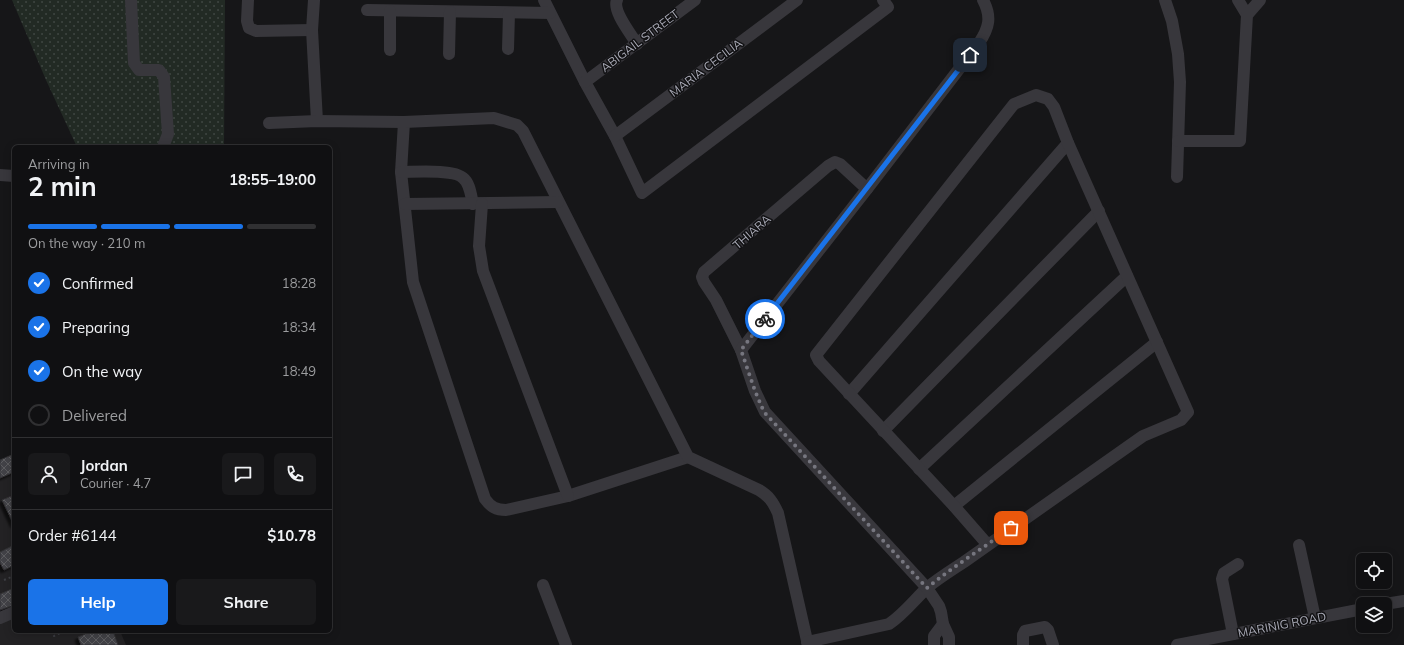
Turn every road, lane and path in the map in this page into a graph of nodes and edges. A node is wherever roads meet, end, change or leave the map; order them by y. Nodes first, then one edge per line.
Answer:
1 (131, 0) edge
2 (248, 0) edge
3 (314, 0) edge
4 (544, 0) edge
5 (617, 0) edge
6 (695, 0) edge
7 (797, 0) edge
8 (883, 0) edge
9 (983, 0) edge
10 (1165, 0) edge
11 (1238, 0) edge
12 (1260, 0) edge
13 (367, 10) dead end
14 (390, 11) junction
15 (450, 12) junction
16 (509, 13) junction
17 (550, 13) junction
18 (1248, 15) junction
19 (312, 30) junction
20 (637, 44) junction
21 (508, 49) dead end
22 (390, 50) dead end
23 (449, 54) dead end
24 (585, 82) junction
25 (317, 121) junction
26 (404, 122) junction
27 (269, 123) dead end
28 (615, 136) junction
29 (1178, 141) junction
30 (1068, 142) junction
31 (164, 145) edge
32 (402, 172) junction
33 (0, 175) edge
34 (12, 176) edge
35 (1177, 177) dead end
36 (867, 189) junction
37 (558, 202) junction
38 (404, 204) junction
39 (477, 204) junction
40 (1099, 211) junction
41 (1127, 276) junction
42 (1157, 342) junction
43 (741, 350) junction
44 (849, 394) junction
45 (883, 431) junction
46 (688, 457) junction
47 (919, 469) junction
48 (568, 496) junction
49 (954, 506) junction
50 (988, 545) junction
51 (1299, 545) dead end
52 (1238, 564) dead end
53 (12, 577) edge
54 (4, 580) dead end
55 (543, 585) dead end
56 (927, 588) junction
57 (1404, 601) edge
58 (1392, 603) edge
59 (1356, 610) edge
60 (12, 613) edge
61 (0, 618) edge
62 (1315, 618) junction
63 (943, 624) junction
64 (52, 633) edge
65 (60, 633) edge
66 (1233, 634) junction
67 (808, 644) edge
68 (566, 645) edge
69 (934, 645) edge
70 (949, 645) edge
71 (1023, 645) edge
72 (1053, 645) edge
73 (1177, 645) edge

1 - 31 street
2 - 19 street
3 - 19 street
4 - 17 street
5 - 20 street
6 - 20 street, ABIGAIL STREET
7 - 28 street, MARIA CECILIA
8 - 28 street
9 - 36 street
10 - 29 street
11 - 18 street
12 - 18 street
13 - 14 street
14 - 15 street
14 - 22 street
15 - 16 street
15 - 23 street
16 - 17 street
16 - 21 street
17 - 24 street
18 - 29 street
19 - 25 street
20 - 24 street, ABIGAIL STREET
24 - 28 street
25 - 26 street
25 - 27 street
26 - 32 street
26 - 37 street
29 - 35 street
30 - 40 street
30 - 44 street
30 - 44 street
32 - 38 street
32 - 39 street
33 - 34 street
36 - 43 street
36 - 43 street, THIARA
37 - 39 street
37 - 46 street
38 - 39 street
38 - 48 street
39 - 48 street
40 - 41 street
40 - 45 street
41 - 42 street
41 - 47 street
42 - 49 street
42 - 50 street
43 - 56 street
44 - 45 street
45 - 47 street
46 - 48 street
46 - 67 street
47 - 49 street
49 - 50 street
50 - 56 street
51 - 62 street
52 - 66 street
53 - 54 path
55 - 68 street
56 - 63 street
56 - 67 street
57 - 58 street
59 - 62 street, MARINIG ROAD
60 - 61 street
62 - 66 street, MARINIG ROAD
63 - 69 street
63 - 70 street
64 - 65 path
66 - 73 street, MARINIG ROAD
71 - 72 street

